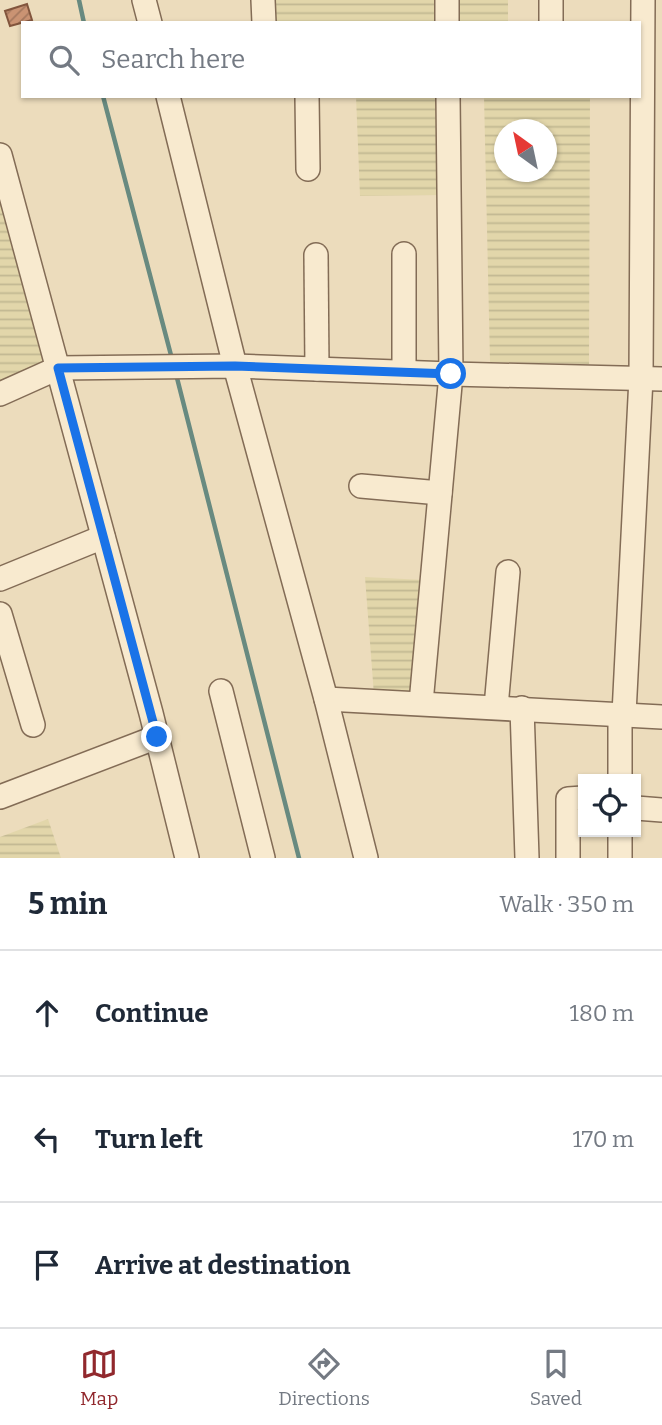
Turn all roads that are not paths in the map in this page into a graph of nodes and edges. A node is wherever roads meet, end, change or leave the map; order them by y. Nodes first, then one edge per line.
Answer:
1 (144, 0) edge
2 (263, 0) edge
3 (447, 0) edge
4 (551, 0) edge
5 (643, 0) edge
6 (149, 21) edge
7 (264, 21) edge
8 (447, 21) edge
9 (551, 21) edge
10 (648, 47) edge
11 (168, 98) edge
12 (307, 98) edge
13 (448, 98) edge
14 (0, 155) edge
15 (308, 169) dead end
16 (652, 215) edge
17 (404, 254) dead end
18 (316, 255) dead end
19 (652, 323) edge
20 (235, 366) junction
21 (58, 368) junction
22 (317, 369) junction
23 (404, 372) junction
24 (451, 374) junction
25 (652, 378) edge
26 (0, 394) edge
27 (360, 486) dead end
28 (440, 493) junction
29 (103, 537) junction
30 (508, 572) dead end
31 (0, 579) edge
32 (0, 614) edge
33 (220, 691) dead end
34 (326, 699) junction
35 (421, 703) junction
36 (496, 707) junction
37 (522, 708) junction
38 (622, 714) junction
39 (662, 717) edge
40 (33, 724) dead end
41 (157, 737) junction
42 (620, 774) edge
43 (0, 797) edge
44 (578, 798) edge
45 (641, 808) edge
46 (662, 810) edge
47 (620, 837) edge
48 (182, 856) edge
49 (263, 858) edge
50 (366, 858) edge
51 (527, 858) edge
52 (568, 858) edge
53 (620, 858) edge

1 - 6 street
2 - 7 street
3 - 8 street
4 - 9 street
5 - 10 street
10 - 16 street
11 - 20 street
12 - 15 street
13 - 24 street
14 - 21 street
16 - 19 street
17 - 23 street
18 - 22 street
19 - 25 street
20 - 21 street
20 - 22 street
20 - 34 street
21 - 26 street
21 - 29 street
22 - 23 street
23 - 24 street
24 - 25 street
24 - 28 street
25 - 38 street
27 - 28 street
28 - 35 street
29 - 31 street
29 - 41 street
30 - 36 street
32 - 40 street
33 - 49 street
34 - 35 street
34 - 50 street
35 - 36 street
36 - 37 street
37 - 38 street
37 - 51 street
38 - 39 street
38 - 42 street
41 - 43 street
41 - 48 street
44 - 52 street
45 - 46 street
47 - 53 street

